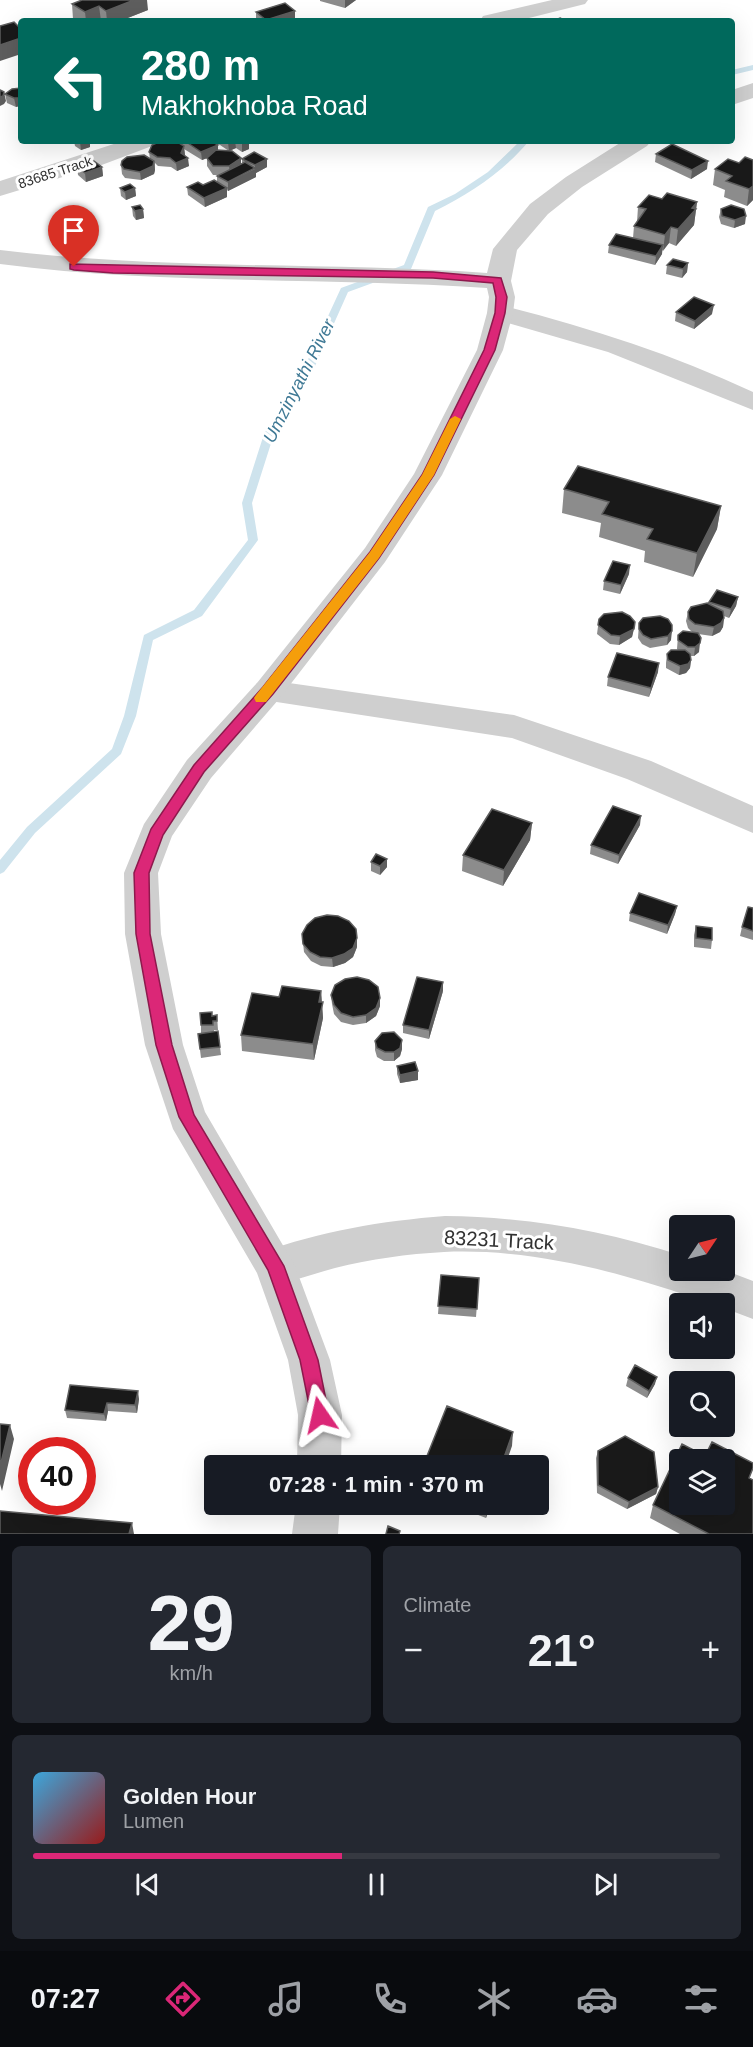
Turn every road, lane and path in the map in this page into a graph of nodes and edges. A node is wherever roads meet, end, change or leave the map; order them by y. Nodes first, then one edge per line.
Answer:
1 (578, 0) edge
2 (503, 18) edge
3 (753, 90) edge
4 (735, 97) edge
5 (136, 144) edge
6 (634, 144) edge
7 (0, 189) edge
8 (0, 256) edge
9 (499, 297) junction
10 (753, 402) edge
11 (268, 691) junction
12 (753, 820) edge
13 (275, 1266) junction
14 (753, 1300) edge
15 (320, 1455) edge
16 (317, 1515) edge
17 (315, 1534) edge

1 - 2 street
3 - 4 street
5 - 7 street, 83685 Track
6 - 9 street
8 - 9 street
9 - 10 street
9 - 11 street
11 - 12 street
11 - 13 street
13 - 14 street, 83231 Track
13 - 15 street
16 - 17 street

